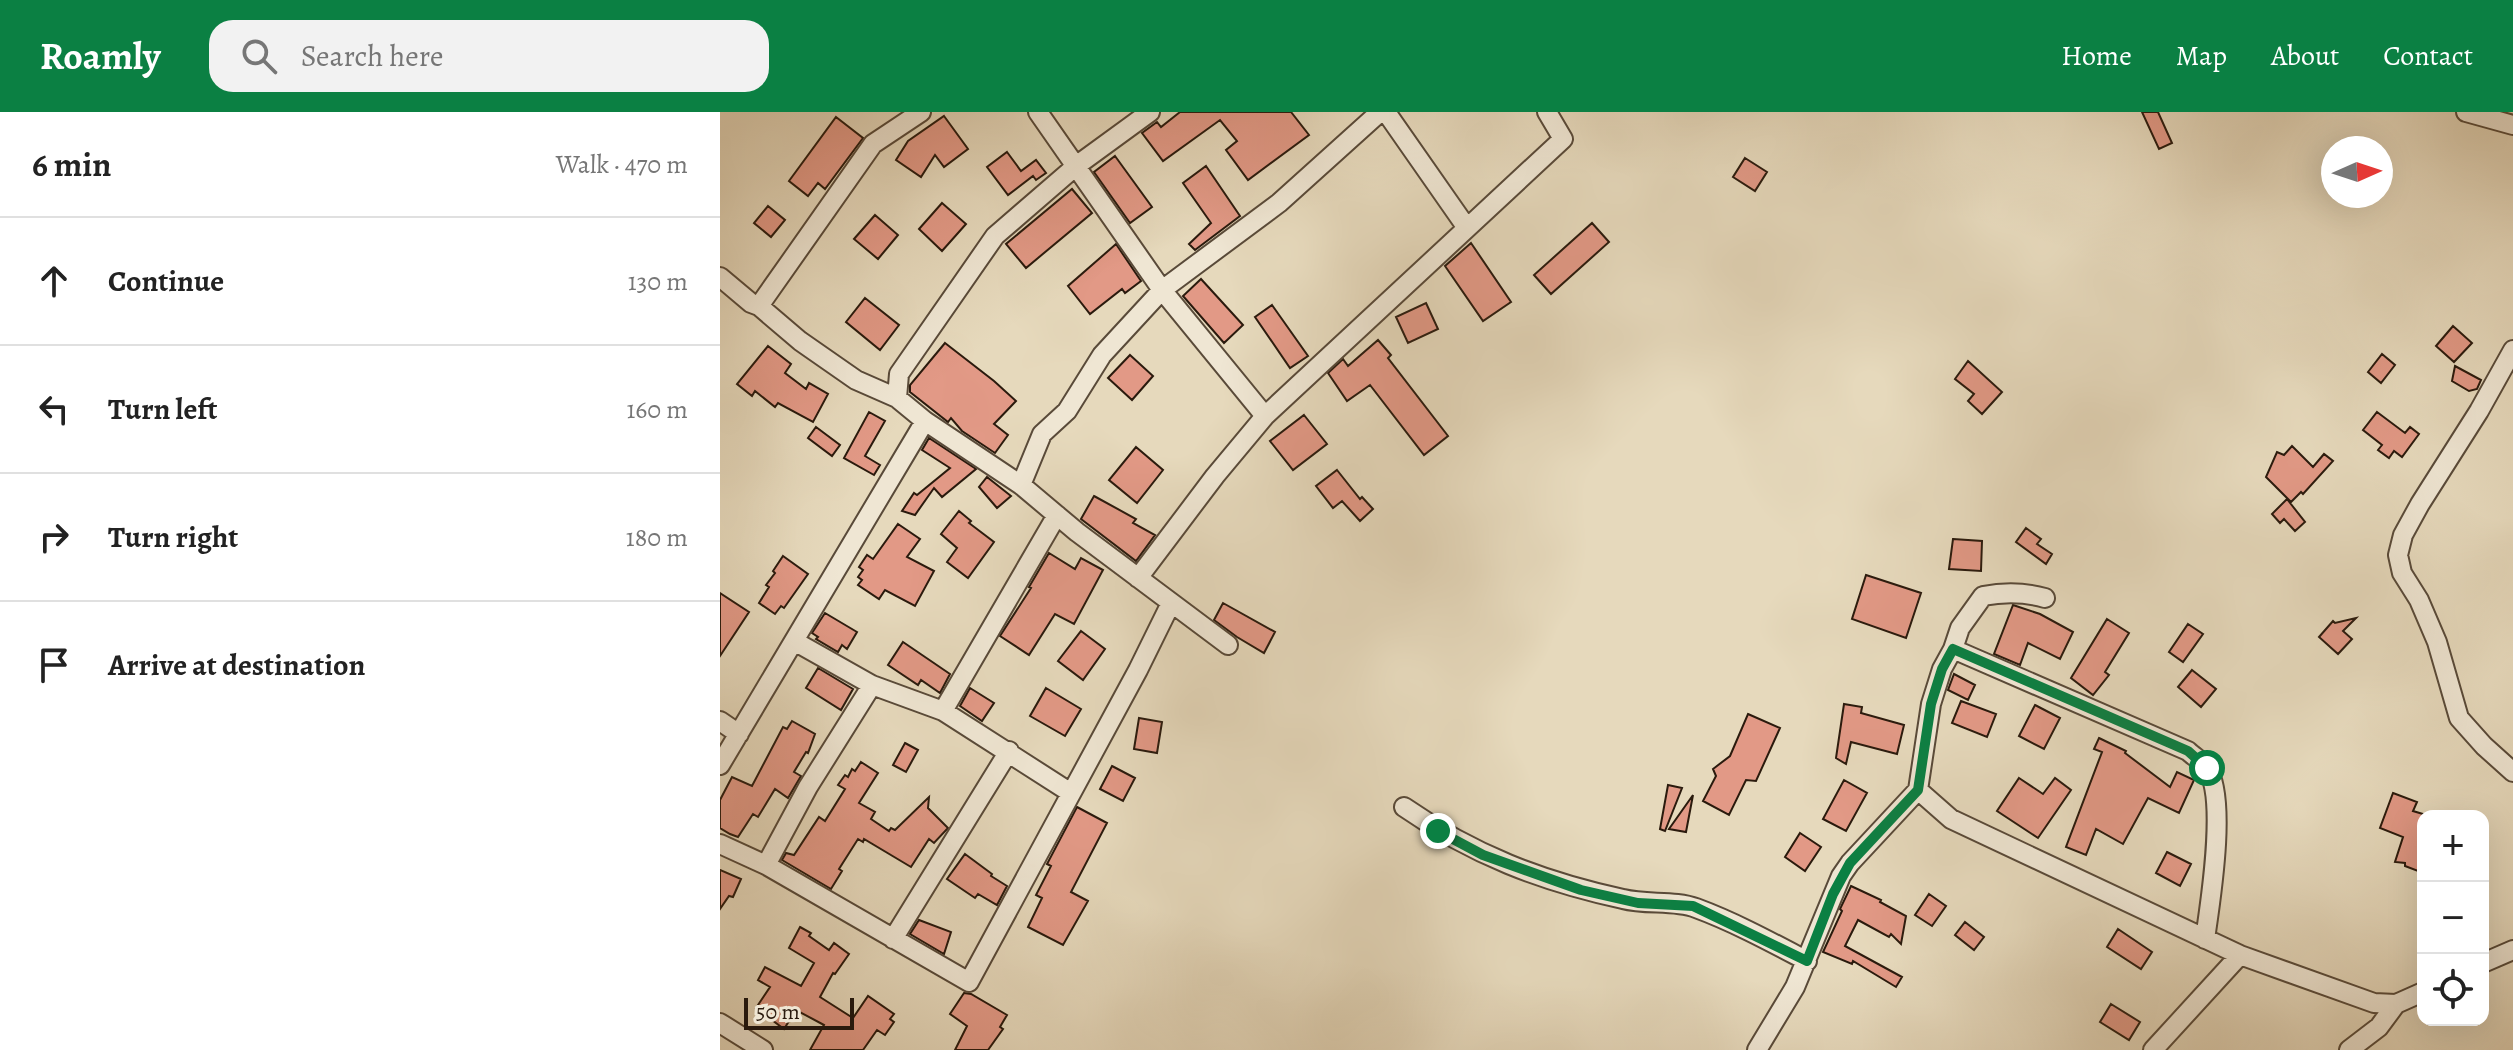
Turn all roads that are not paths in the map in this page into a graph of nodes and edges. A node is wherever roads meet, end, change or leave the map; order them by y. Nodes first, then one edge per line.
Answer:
1 (921, 112) edge
2 (1038, 112) edge
3 (1150, 112) edge
4 (1383, 112) edge
5 (1547, 112) edge
6 (2466, 112) edge
7 (2511, 127) edge
8 (1076, 166) junction
9 (1467, 228) junction
10 (720, 277) edge
11 (1162, 290) junction
12 (759, 306) junction
13 (2513, 350) edge
14 (897, 398) junction
15 (1265, 416) junction
16 (925, 421) junction
17 (1021, 485) junction
18 (1057, 515) junction
19 (1138, 578) junction
20 (2045, 598) dead end
21 (1171, 603) junction
22 (794, 641) junction
23 (1228, 645) dead end
24 (1953, 649) junction
25 (872, 685) junction
26 (943, 711) junction
27 (720, 721) edge
28 (739, 734) junction
29 (1009, 751) junction
30 (720, 765) edge
31 (2513, 772) edge
32 (1918, 790) junction
33 (1071, 793) junction
34 (1404, 807) dead end
35 (720, 844) edge
36 (766, 865) junction
37 (893, 939) junction
38 (2205, 939) junction
39 (2513, 950) edge
40 (2240, 955) junction
41 (2489, 960) edge
42 (1807, 961) junction
43 (2417, 995) edge
44 (2396, 1004) junction
45 (720, 1023) edge
46 (763, 1050) edge
47 (1757, 1050) edge
48 (2153, 1050) edge
49 (2349, 1050) edge

1 - 12 street
2 - 8 street
3 - 8 street
4 - 9 street
4 - 11 street
5 - 9 street
6 - 7 street
8 - 11 street
8 - 14 street
9 - 15 street
10 - 12 street
11 - 15 street
11 - 17 street
12 - 14 street
13 - 31 street
14 - 16 street
15 - 19 street
16 - 17 street
16 - 22 street
17 - 18 street
18 - 19 street
18 - 26 street
19 - 21 street
20 - 24 street
21 - 23 street
21 - 33 street
22 - 25 street
22 - 28 street
24 - 32 street
24 - 38 street
25 - 26 street
25 - 36 street
26 - 29 street
27 - 28 street
28 - 30 street
29 - 33 street
29 - 37 street
32 - 38 street
32 - 42 street
33 - 37 street
34 - 42 street
35 - 36 street
36 - 37 street
38 - 40 street
39 - 41 street
40 - 44 street
40 - 48 street
42 - 47 street
43 - 44 street
44 - 49 street
45 - 46 street

